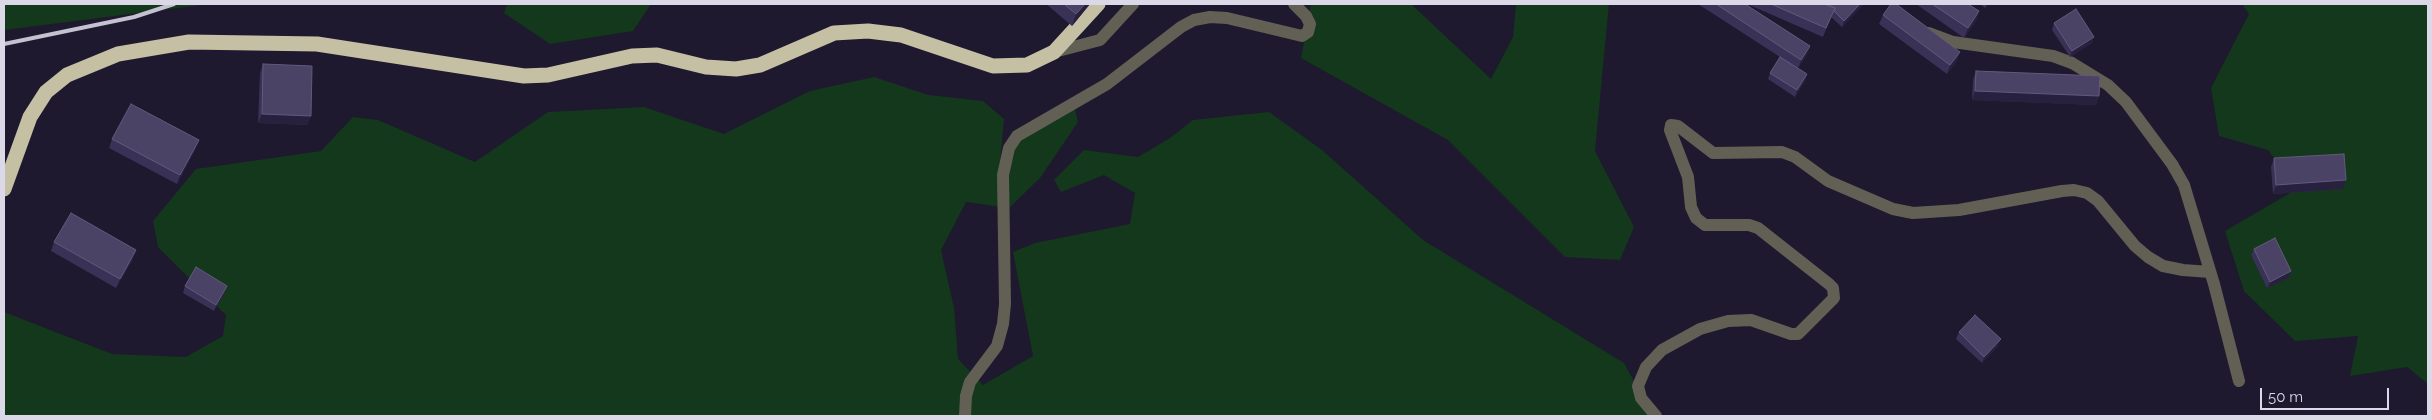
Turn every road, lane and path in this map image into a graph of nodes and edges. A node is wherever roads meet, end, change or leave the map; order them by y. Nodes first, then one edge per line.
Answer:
1 (1098, 4) edge
2 (1133, 4) edge
3 (1294, 4) edge
4 (1922, 28) edge
5 (1054, 52) junction
6 (4, 188) edge
7 (2210, 272) junction
8 (2239, 381) dead end
9 (965, 416) edge
10 (1656, 416) edge

1 - 5 highway
2 - 5 street
3 - 9 street
4 - 7 street
5 - 6 highway
7 - 8 street
7 - 10 street

